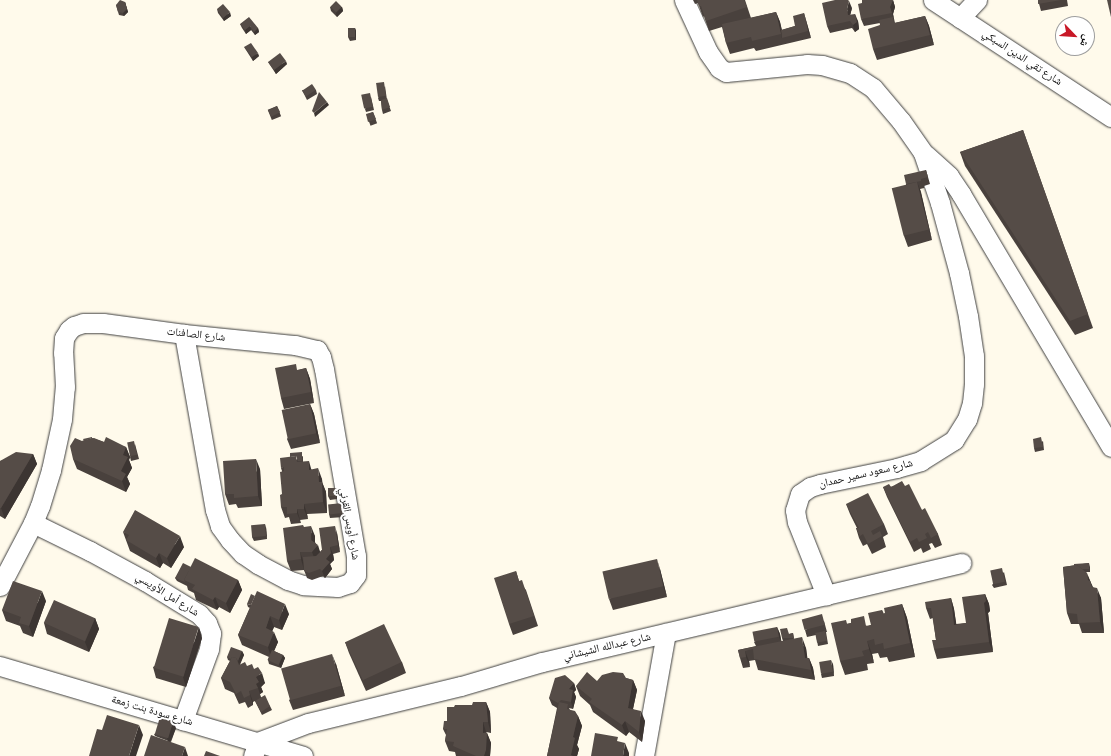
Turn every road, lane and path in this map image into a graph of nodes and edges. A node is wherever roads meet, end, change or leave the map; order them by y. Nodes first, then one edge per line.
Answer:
1 (684, 0) edge
2 (933, 0) edge
3 (977, 0) edge
4 (960, 18) junction
5 (1111, 117) edge
6 (923, 153) junction
7 (184, 334) junction
8 (321, 357) joint
9 (1111, 447) edge
10 (33, 523) junction
11 (961, 563) dead end
12 (0, 586) edge
13 (826, 595) junction
14 (666, 633) junction
15 (0, 666) edge
16 (183, 720) junction
17 (256, 749) edge
18 (303, 756) edge
19 (644, 756) edge

1 - 6 street, شارع سعود سمير حمدان
2 - 4 street, شارع تقي الدين السبكي
3 - 4 street
4 - 5 street, شارع تقي الدين السبكي
6 - 9 street, شارع سعود سمير حمدان
6 - 13 street, شارع سعود سمير حمدان
7 - 8 street, شارع الصافنات
7 - 8 street, شارع أويس القرني
7 - 10 street, شارع الصافنات
10 - 12 street
10 - 16 street, شارع أمل الأويسي
11 - 13 street, شارع عبدالله الشيشاني
13 - 14 street, شارع عبدالله الشيشاني
14 - 17 street, شارع عبدالله الشيشاني
14 - 19 street
15 - 16 street, شارع سودة بنت زمعة
16 - 17 street, شارع سودة بنت زمعة
17 - 18 street, شارع سودة بنت زمعة

